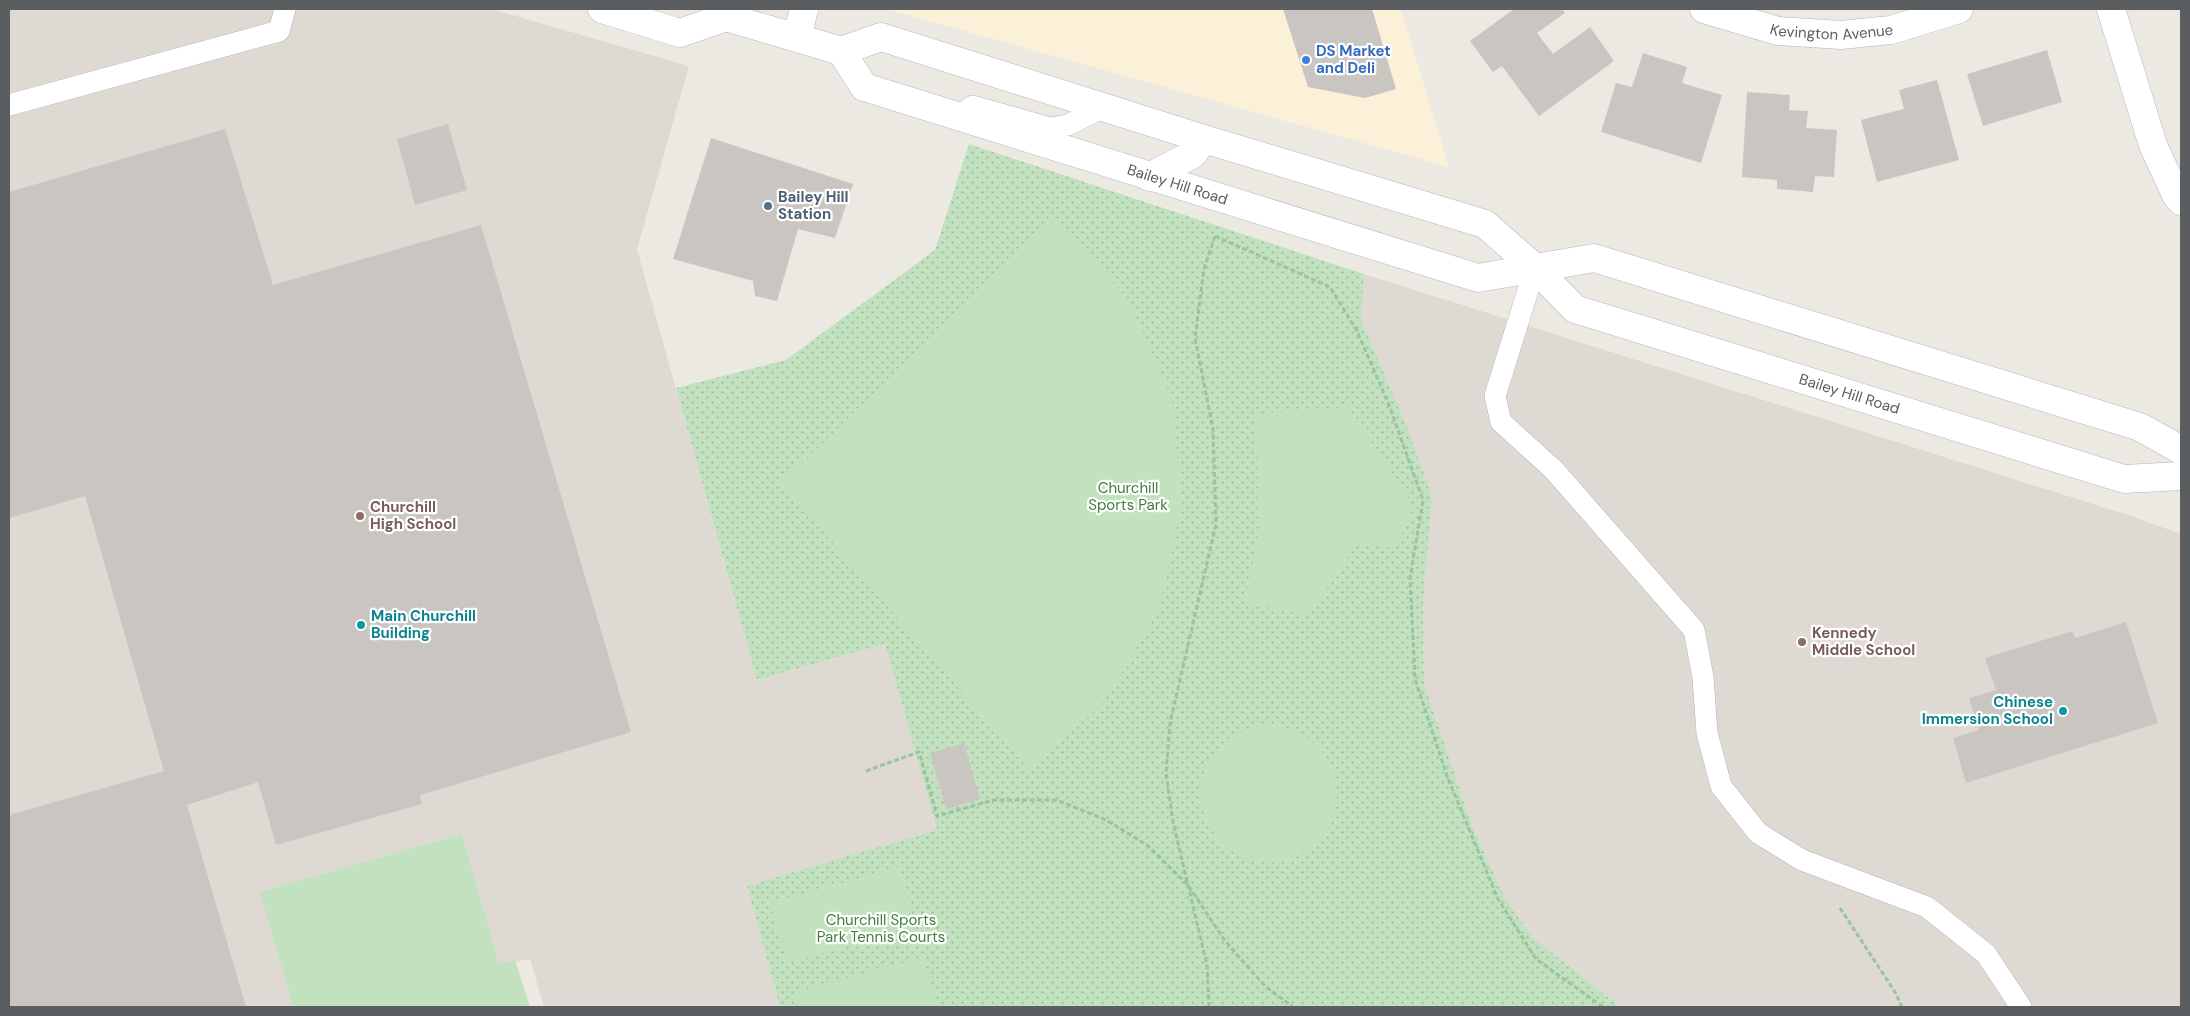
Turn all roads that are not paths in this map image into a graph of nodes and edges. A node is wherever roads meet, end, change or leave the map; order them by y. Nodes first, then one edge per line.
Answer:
1 (285, 9) edge
2 (602, 9) edge
3 (804, 9) edge
4 (1704, 9) edge
5 (1959, 9) edge
6 (2111, 9) edge
7 (723, 13) edge
8 (797, 38) junction
9 (842, 51) junction
10 (9, 105) edge
11 (1102, 108) junction
12 (958, 117) junction
13 (1204, 140) junction
14 (1149, 177) junction
15 (2181, 201) edge
16 (1535, 268) junction
17 (2181, 450) edge
18 (2181, 476) edge
19 (2021, 1007) edge

1 - 10 lane
2 - 7 main road
3 - 8 main road
4 - 5 main road, Kevington Avenue
6 - 15 main road
7 - 8 main road
8 - 9 main road
9 - 11 main road, Bailey Hill Road
9 - 12 main road, Bailey Hill Road
11 - 12 lane
11 - 13 main road, Bailey Hill Road
12 - 14 main road, Bailey Hill Road
13 - 14 main road
13 - 16 main road, Bailey Hill Road
14 - 16 main road, Bailey Hill Road
16 - 17 main road, Bailey Hill Road
16 - 18 main road, Bailey Hill Road
16 - 19 lane

